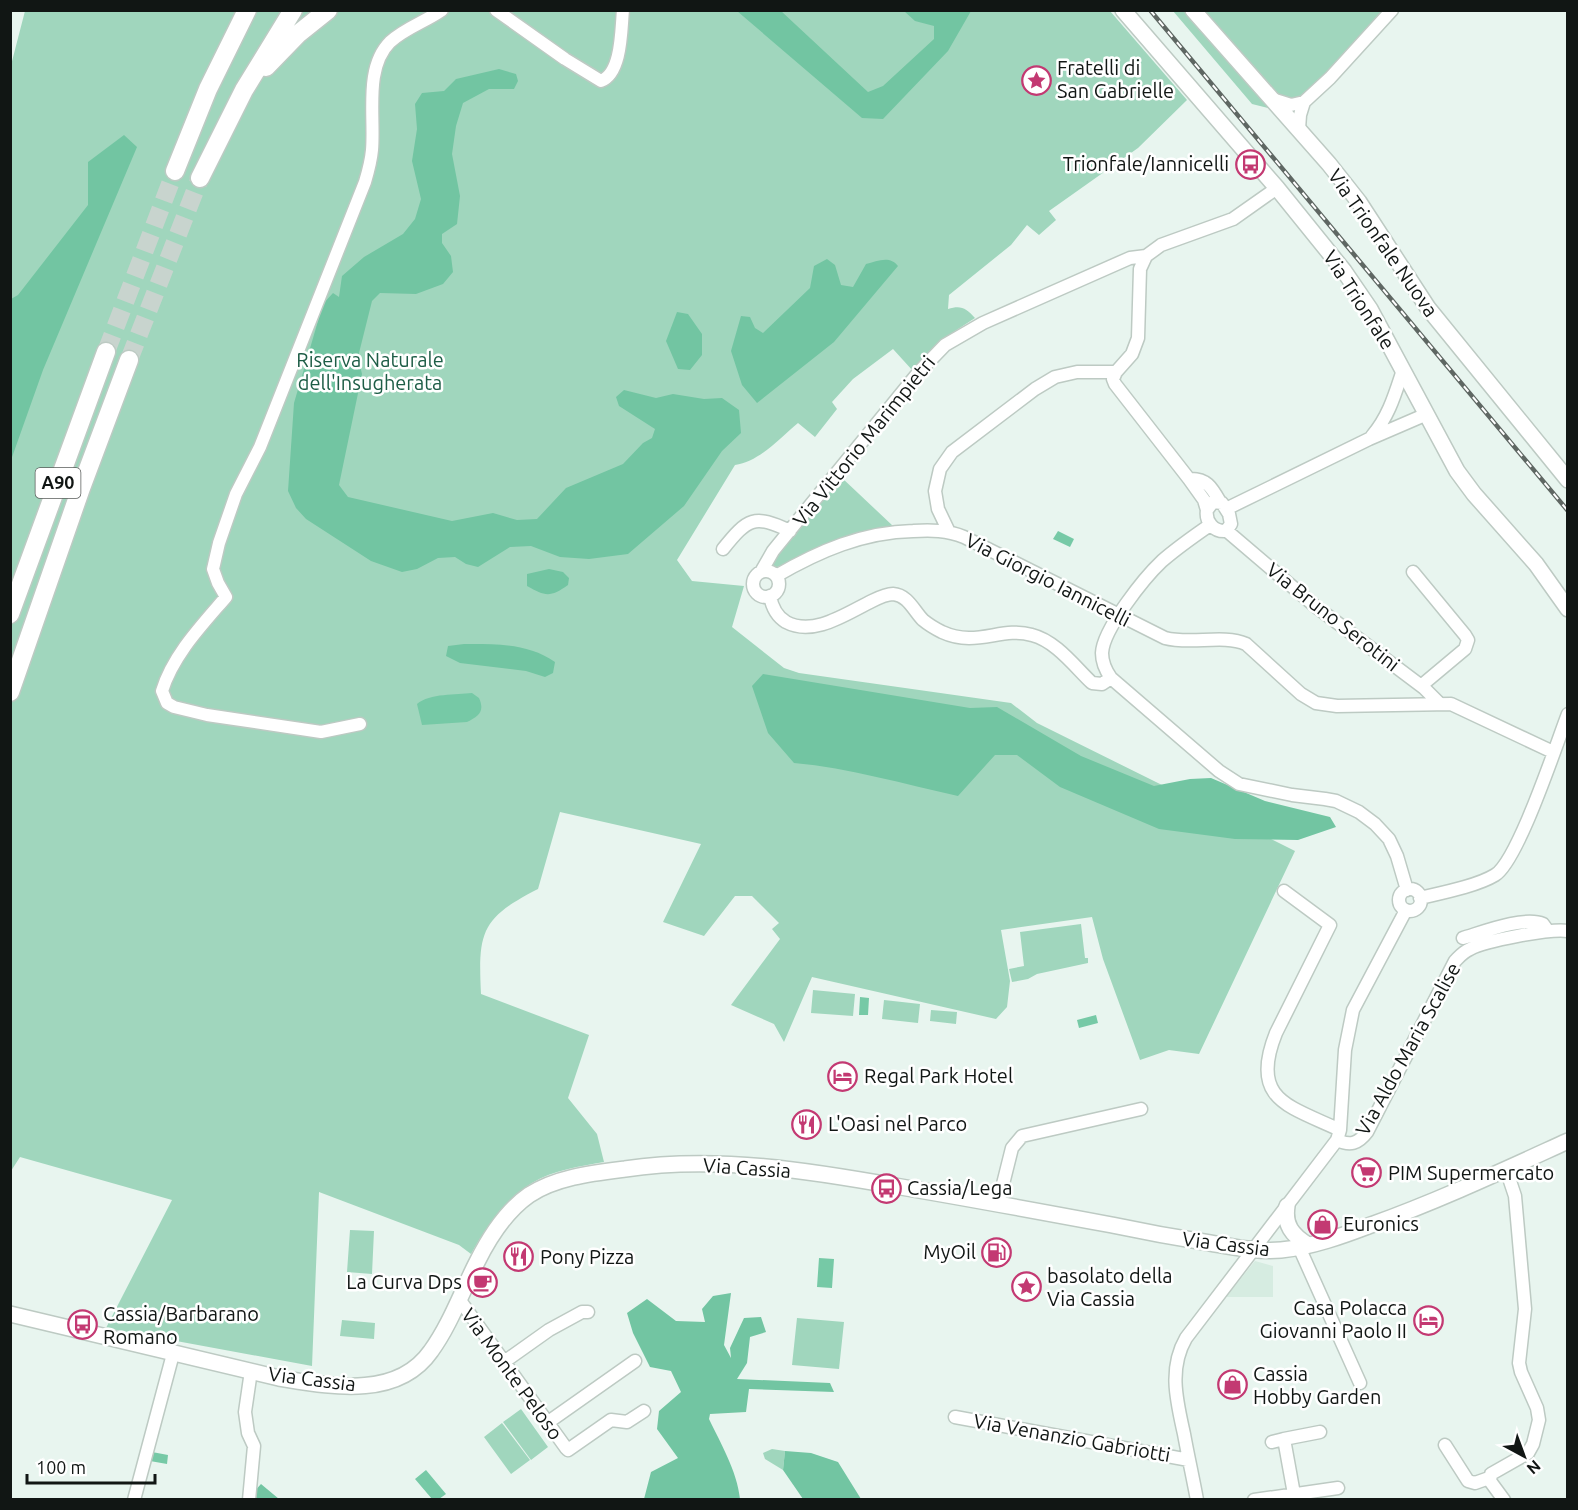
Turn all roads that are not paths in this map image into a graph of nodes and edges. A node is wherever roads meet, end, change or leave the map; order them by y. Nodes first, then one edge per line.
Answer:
1 (247, 10) edge
2 (293, 10) edge
3 (328, 10) edge
4 (442, 10) edge
5 (496, 10) edge
6 (623, 10) edge
7 (1123, 10) edge
8 (1193, 10) edge
9 (1392, 10) edge
10 (244, 90) junction
11 (1272, 99) junction
12 (1304, 102) junction
13 (1299, 129) junction
14 (175, 171) tunnel mouth
15 (200, 178) tunnel mouth
16 (1277, 188) junction
17 (1146, 256) junction
18 (106, 352) tunnel mouth
19 (129, 360) tunnel mouth
20 (1403, 370) junction
21 (1116, 372) junction
22 (1427, 414) junction
23 (1370, 439) junction
24 (1189, 479) junction
25 (1568, 480) edge
26 (1223, 505) junction
27 (1207, 510) junction
28 (1210, 525) junction
29 (790, 531) junction
30 (1227, 531) junction
31 (949, 532) junction
32 (723, 549) dead end
33 (761, 572) junction
34 (1413, 572) dead end
35 (776, 576) junction
36 (770, 596) junction
37 (1568, 609) edge
38 (10, 614) edge
39 (1118, 616) junction
40 (1112, 678) junction
41 (1422, 685) junction
42 (10, 692) edge
43 (1439, 703) junction
44 (1568, 714) edge
45 (360, 724) dead end
46 (1553, 752) junction
47 (1407, 890) junction
48 (1284, 891) dead end
49 (1420, 898) junction
50 (1406, 910) junction
51 (1548, 931) junction
52 (1568, 931) edge
53 (1463, 938) dead end
54 (1141, 1109) dead end
55 (1339, 1135) junction
56 (1568, 1141) edge
57 (1506, 1169) junction
58 (998, 1204) junction
59 (1287, 1206) junction
60 (1304, 1246) junction
61 (1252, 1250) junction
62 (459, 1299) junction
63 (588, 1312) dead end
64 (10, 1314) edge
65 (173, 1354) junction
66 (635, 1361) dead end
67 (504, 1362) junction
68 (251, 1371) junction
69 (1360, 1383) dead end
70 (644, 1411) dead end
71 (955, 1417) dead end
72 (547, 1423) junction
73 (1320, 1432) dead end
74 (1444, 1445) dead end
75 (1189, 1460) junction
76 (1489, 1478) junction
77 (1338, 1488) dead end
78 (1294, 1494) junction
79 (134, 1500) edge
80 (249, 1500) edge
81 (1197, 1500) edge
82 (1254, 1500) edge
83 (1504, 1500) edge

1 - 14 highway
2 - 10 highway
3 - 10 highway
4 - 45 street
5 - 6 street
7 - 16 main road, Via Trionfale
8 - 11 main road, Via Trionfale Nuova
9 - 12 street
10 - 15 highway
11 - 12 street
11 - 13 main road, Via Trionfale Nuova
12 - 13 street
13 - 25 main road, Via Trionfale Nuova
16 - 17 street
16 - 20 main road, Via Trionfale
17 - 21 street
17 - 29 street, Via Vittorio Marimpietri
18 - 38 highway, A90
19 - 42 highway, A90
20 - 22 main road, Via Trionfale
20 - 23 street
21 - 24 street
21 - 31 street, Via Giorgio Iannicelli
22 - 23 street
22 - 37 main road, Via Trionfale
23 - 26 street
24 - 26 street
24 - 27 street
26 - 27 street
26 - 30 street
27 - 28 street
28 - 30 street
28 - 39 street
29 - 32 street
29 - 33 street, Via Vittorio Marimpietri
30 - 41 street, Via Bruno Serotini
31 - 35 street
31 - 39 street, Via Giorgio Iannicelli
33 - 35 street
33 - 36 street
34 - 41 street
35 - 36 street
36 - 40 street
39 - 40 street
39 - 43 street, Via Giorgio Iannicelli
40 - 47 street
41 - 43 street, Via Bruno Serotini
43 - 46 street, Via Giorgio Iannicelli
44 - 46 street
46 - 49 street
47 - 49 street
47 - 50 street
48 - 55 street
49 - 50 street
50 - 55 street
51 - 52 street, Via Aldo Maria Scalise
51 - 53 street, Via Aldo Maria Scalise
51 - 55 street, Via Aldo Maria Scalise
54 - 58 street
55 - 59 street
56 - 57 main road, Via Cassia
57 - 60 main road, Via Cassia
57 - 76 street
58 - 61 main road, Via Cassia
58 - 62 main road, Via Cassia
59 - 60 main road
59 - 61 street
60 - 61 main road, Via Cassia
60 - 69 street
61 - 75 street
62 - 67 street, Via Monte Peloso
62 - 68 main road, Via Cassia
63 - 67 street
64 - 65 main road, Via Cassia
65 - 68 main road, Via Cassia
65 - 79 street
66 - 72 street
67 - 72 street, Via Monte Peloso
68 - 80 street
70 - 72 street, Via Monte Peloso
71 - 75 street, Via Venanzio Gabriotti
73 - 78 street
74 - 76 street
75 - 81 street
76 - 83 street
77 - 78 street
78 - 82 street

